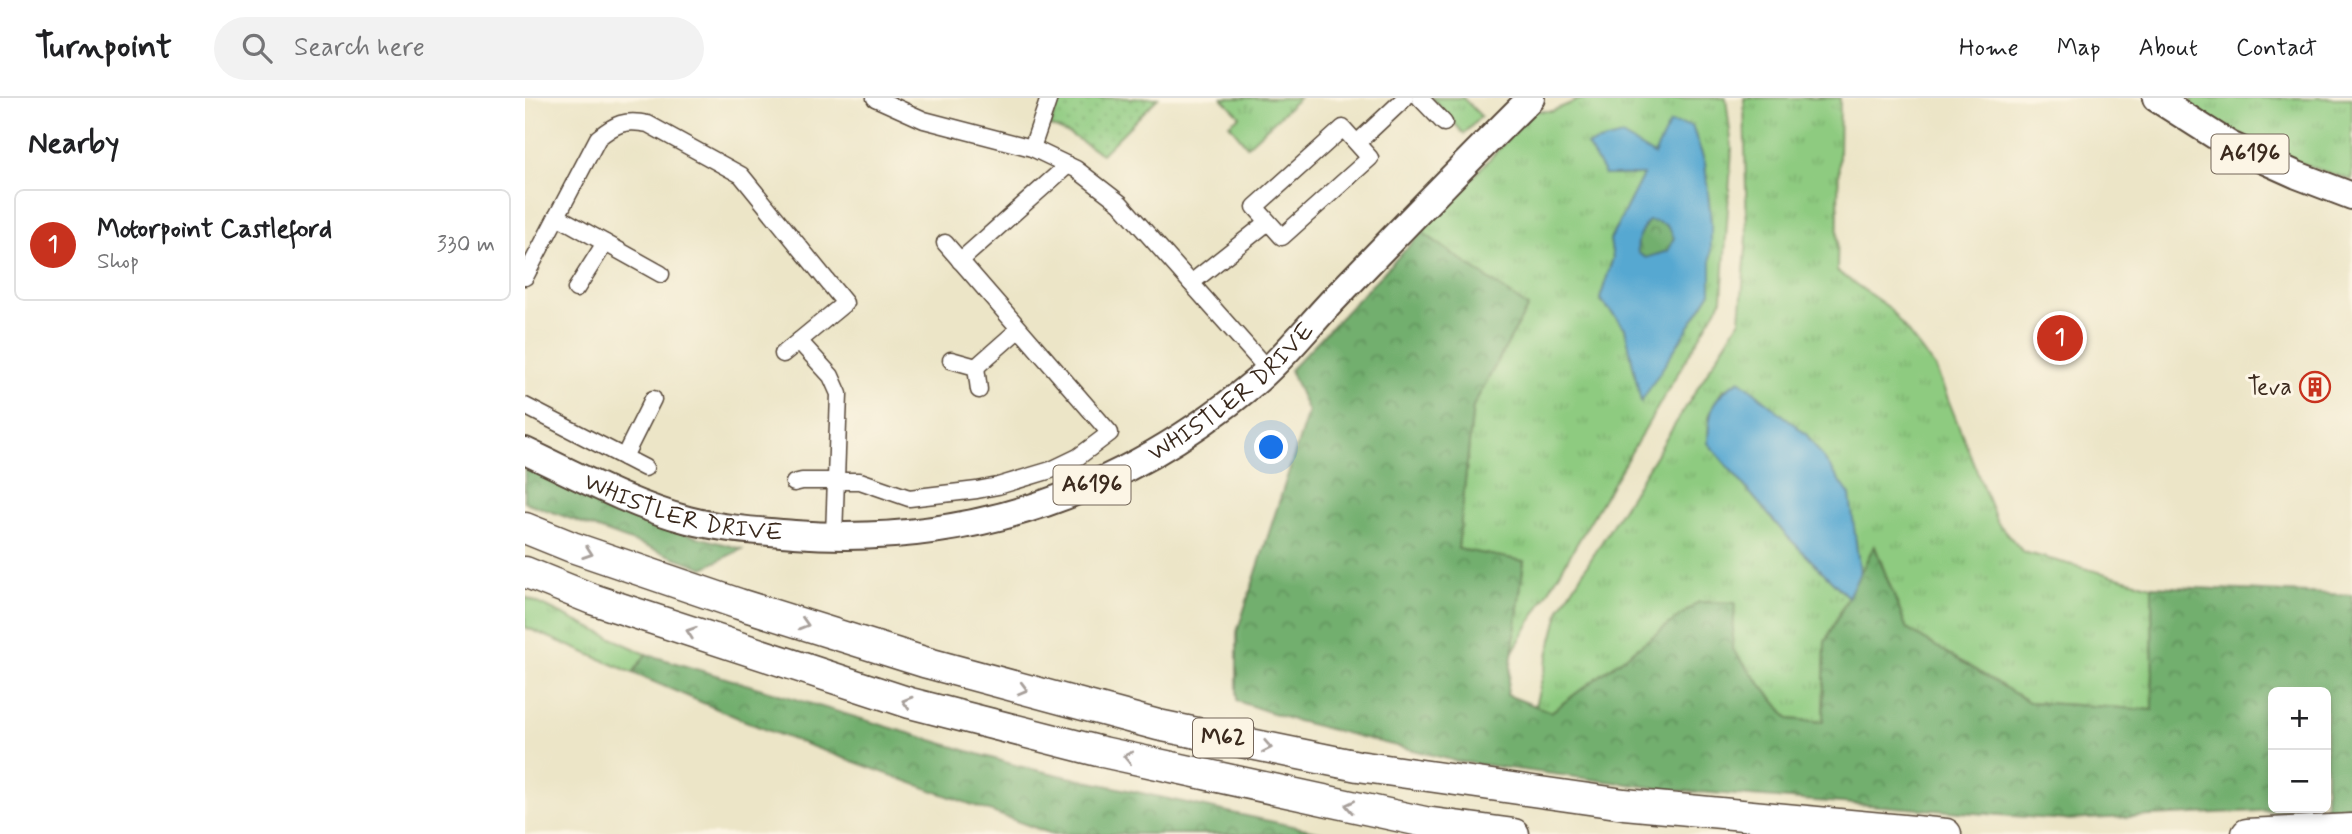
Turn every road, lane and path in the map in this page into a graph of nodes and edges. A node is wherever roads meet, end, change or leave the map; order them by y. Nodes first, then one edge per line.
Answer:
1 (875, 98) edge
2 (1049, 98) edge
3 (1405, 98) edge
4 (1420, 98) edge
5 (1528, 99) edge
6 (2164, 100) edge
7 (1444, 123) dead end
8 (1357, 143) junction
9 (1032, 148) junction
10 (1068, 165) junction
11 (2352, 196) edge
12 (557, 216) junction
13 (1268, 222) junction
14 (605, 243) junction
15 (945, 243) dead end
16 (960, 261) junction
17 (661, 274) dead end
18 (525, 277) edge
19 (1191, 283) junction
20 (576, 289) dead end
21 (1019, 328) junction
22 (799, 341) junction
23 (783, 354) dead end
24 (951, 360) dead end
25 (976, 367) junction
26 (1268, 370) junction
27 (979, 390) dead end
28 (653, 399) dead end
29 (525, 407) edge
30 (525, 450) edge
31 (624, 457) junction
32 (645, 468) dead end
33 (836, 481) junction
34 (794, 483) dead end
35 (525, 528) edge
36 (834, 536) junction
37 (525, 572) edge
38 (2352, 829) edge
39 (1514, 834) edge
40 (1945, 834) edge
41 (2247, 834) edge

1 - 9 street
2 - 9 street
3 - 8 street
4 - 7 street
5 - 26 main road, WHISTLER DRIVE / A6196
6 - 11 main road, A6196
8 - 13 street
8 - 13 street
9 - 10 street
10 - 16 street
10 - 19 street
12 - 14 street
12 - 18 street
12 - 22 street
13 - 19 street
14 - 17 street
14 - 20 street
15 - 16 street
16 - 21 street
19 - 26 street
21 - 25 street
21 - 33 street
22 - 23 street
22 - 33 street
24 - 25 street
25 - 27 street
26 - 36 main road, WHISTLER DRIVE / A6196
28 - 31 street
29 - 31 street
30 - 36 main road, WHISTLER DRIVE / A6196
31 - 32 street
33 - 34 street
33 - 36 street
35 -> 40 highway, M62
39 -> 37 highway, M62
38 - 41 highway

